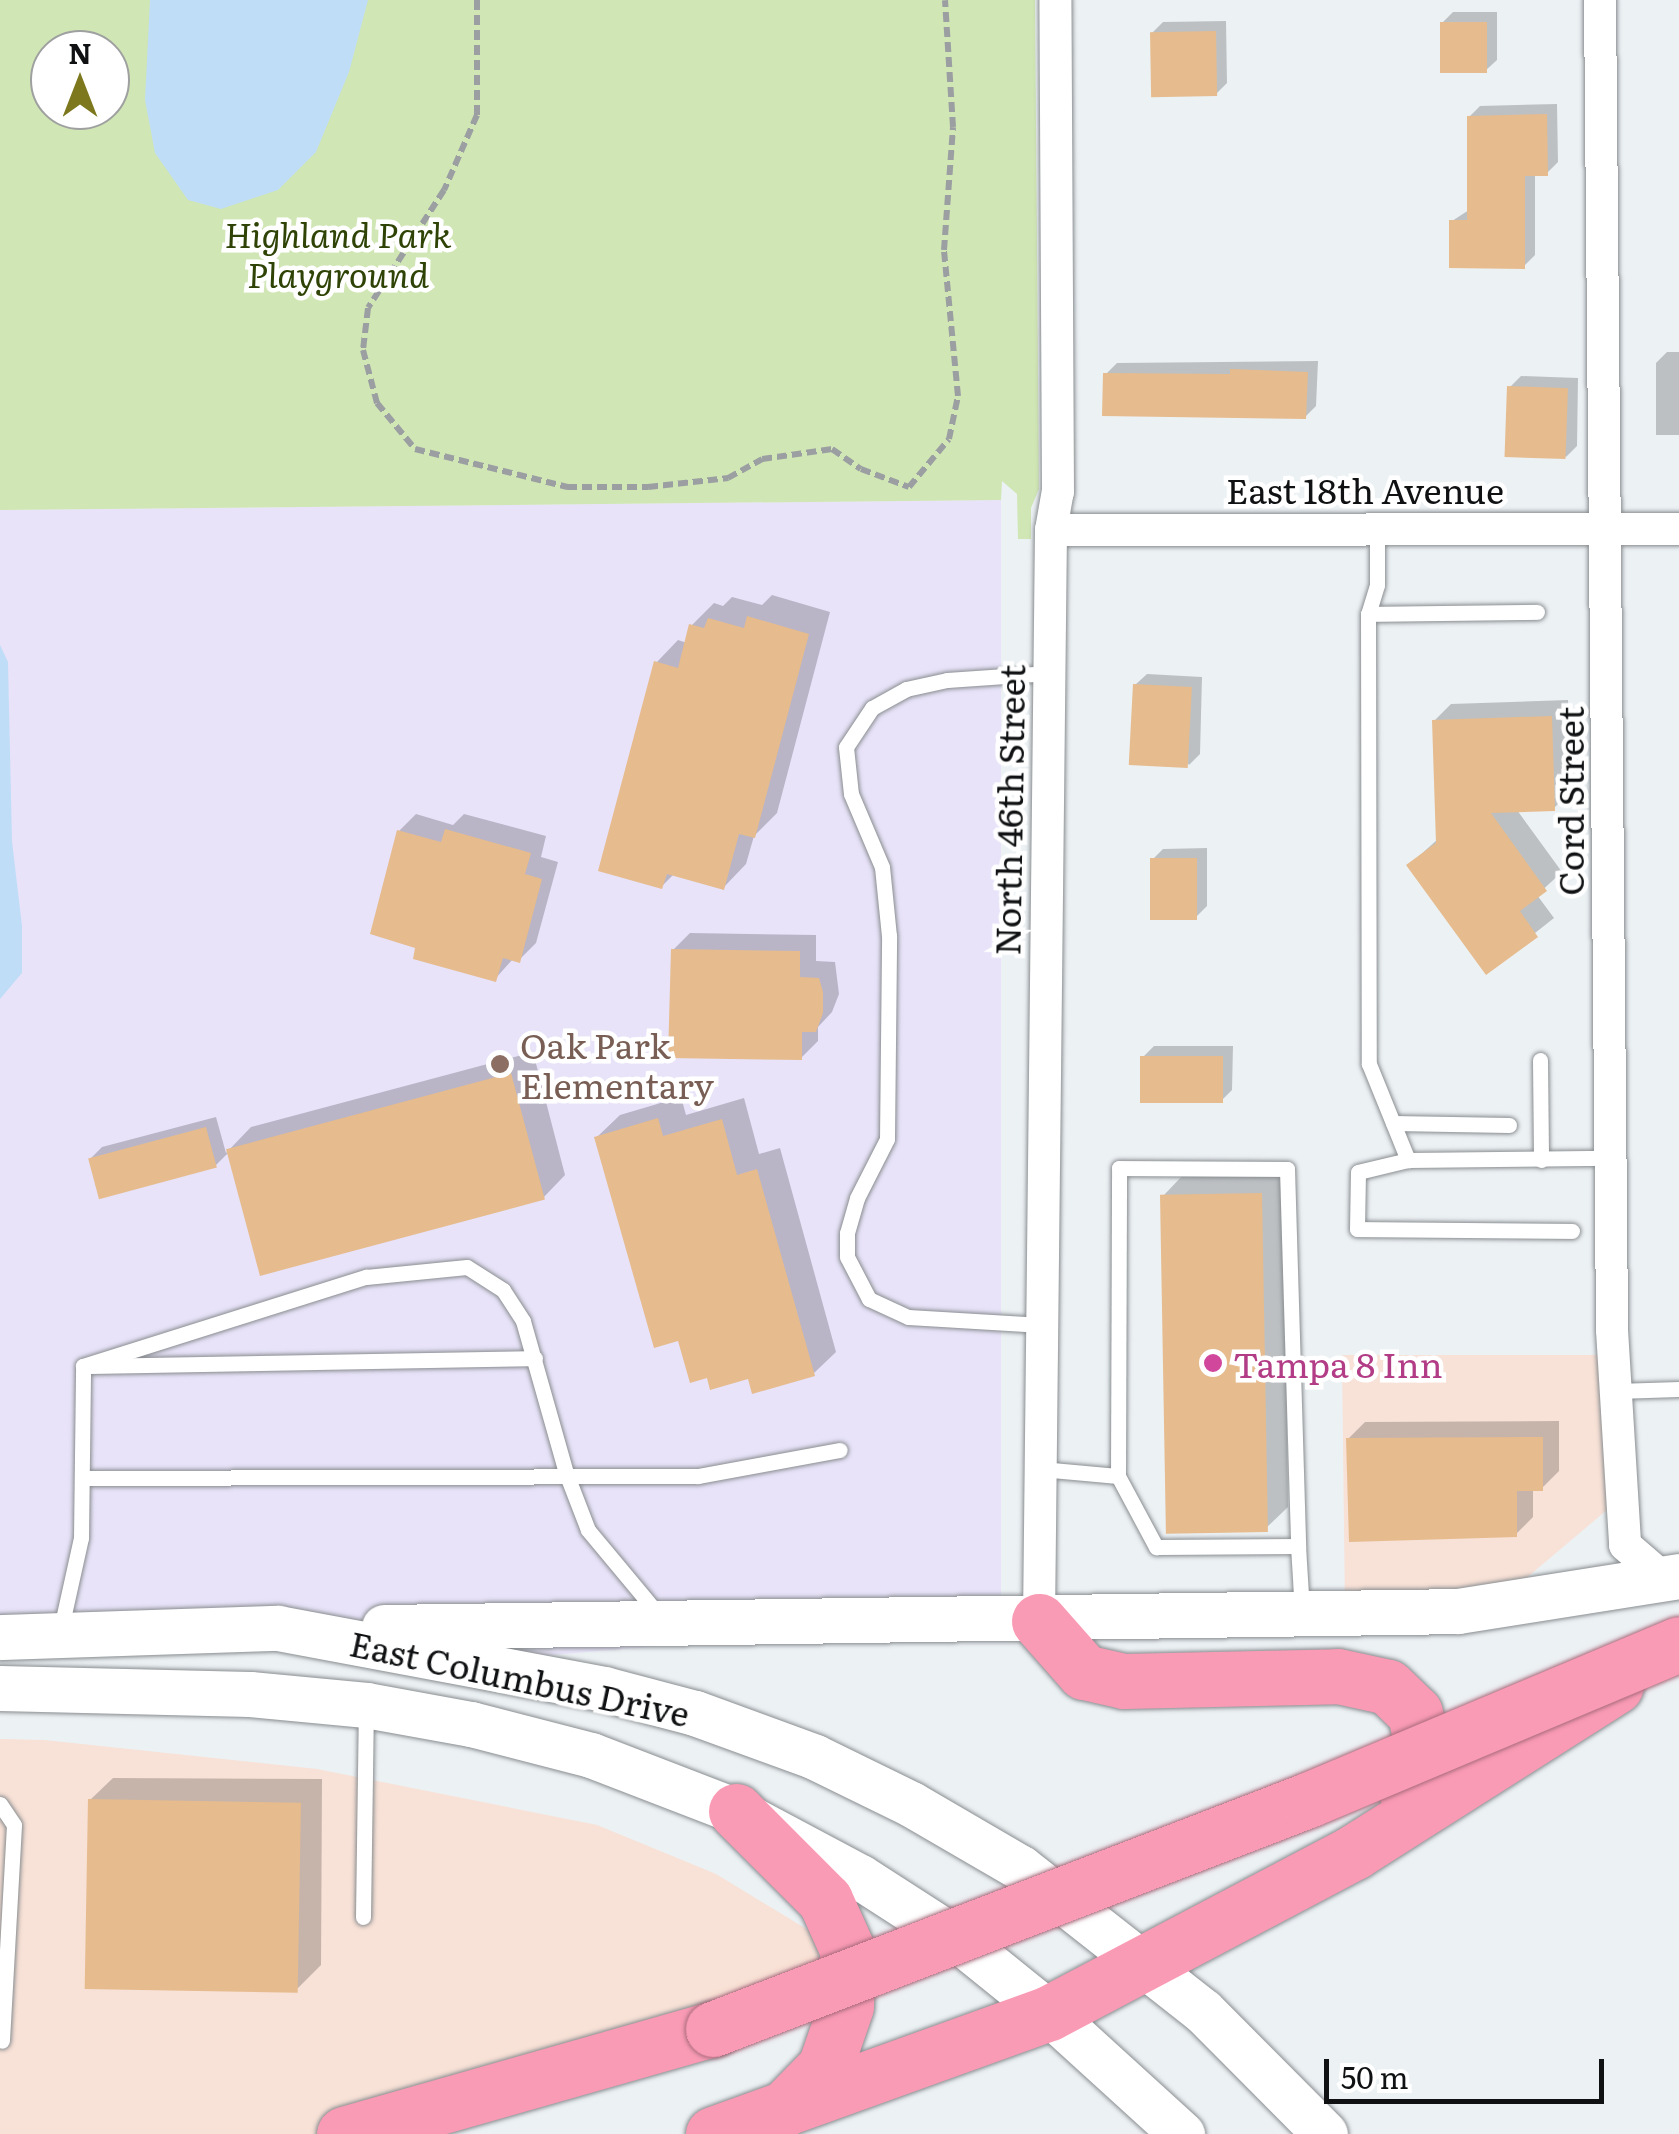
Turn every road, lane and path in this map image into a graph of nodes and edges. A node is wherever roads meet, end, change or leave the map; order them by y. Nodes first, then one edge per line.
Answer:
1 (477, 0) edge
2 (945, 0) edge
3 (1054, 0) edge
4 (1600, 0) edge
5 (1606, 528) junction
6 (1679, 528) edge
7 (1376, 529) junction
8 (1051, 530) junction
9 (1537, 612) dead end
10 (1368, 614) junction
11 (1049, 672) junction
12 (1540, 1060) dead end
13 (1392, 1123) junction
14 (1509, 1125) dead end
15 (1611, 1158) junction
16 (1408, 1160) junction
17 (1541, 1160) junction
18 (1572, 1231) dead end
19 (1042, 1325) junction
20 (535, 1358) junction
21 (84, 1366) junction
22 (1616, 1390) junction
23 (1679, 1390) edge
24 (840, 1450) dead end
25 (1041, 1469) junction
26 (566, 1473) junction
27 (1118, 1476) junction
28 (82, 1478) junction
29 (1298, 1546) junction
30 (1673, 1579) edge
31 (1302, 1615) junction
32 (1039, 1621) junction
33 (667, 1624) junction
34 (278, 1628) junction
35 (60, 1632) junction
36 (0, 1636) edge
37 (1679, 1645) edge
38 (0, 1688) edge
39 (366, 1705) junction
40 (0, 1804) edge
41 (736, 1810) junction
42 (1354, 1852) junction
43 (363, 1917) dead end
44 (1145, 1964) junction
45 (1049, 2013) junction
46 (2, 2041) edge
47 (782, 2112) junction
48 (344, 2134) edge
49 (713, 2134) edge
50 (1182, 2134) edge
51 (1326, 2134) edge

1 - 2 path
3 - 8 street, North 46th Street
4 - 5 street, Cord Street
5 - 6 street, East 18th Avenue
5 - 7 street, East 18th Avenue
5 - 15 street, Cord Street
7 - 8 street, East 18th Avenue
7 - 10 lane
8 - 11 street, North 46th Street
9 - 10 lane
10 - 13 lane
11 - 19 street, North 46th Street
11 - 19 lane
12 - 17 lane
13 - 14 lane
13 - 16 lane
15 - 17 lane
15 - 22 street, Cord Street
16 - 17 lane
16 - 18 lane
19 - 25 street, North 46th Street
20 - 21 lane
20 - 21 lane
20 - 26 lane
21 - 28 lane
22 - 23 lane
22 - 30 street, Cord Street
24 - 26 lane
25 - 27 lane
25 - 32 street, North 46th Street
26 - 28 lane
26 - 33 lane
27 - 29 lane
27 - 29 lane
28 - 35 lane
29 - 31 lane
30 - 31 main road
31 - 32 main road
32 - 33 main road
32 - 42 highway
33 - 34 main road
34 - 35 main road, East Columbus Drive
34 - 44 main road, East Columbus Drive
35 - 36 main road, East Columbus Drive
37 - 42 highway
37 - 48 highway, bridge
38 - 39 main road, East Columbus Drive
39 - 41 main road, East Columbus Drive
39 - 43 lane
40 - 46 lane
41 - 45 main road, East Columbus Drive
41 - 47 highway
42 - 44 highway
44 - 45 highway
44 - 51 main road, East Columbus Drive
45 - 47 highway
45 - 50 main road, East Columbus Drive
47 - 49 highway

